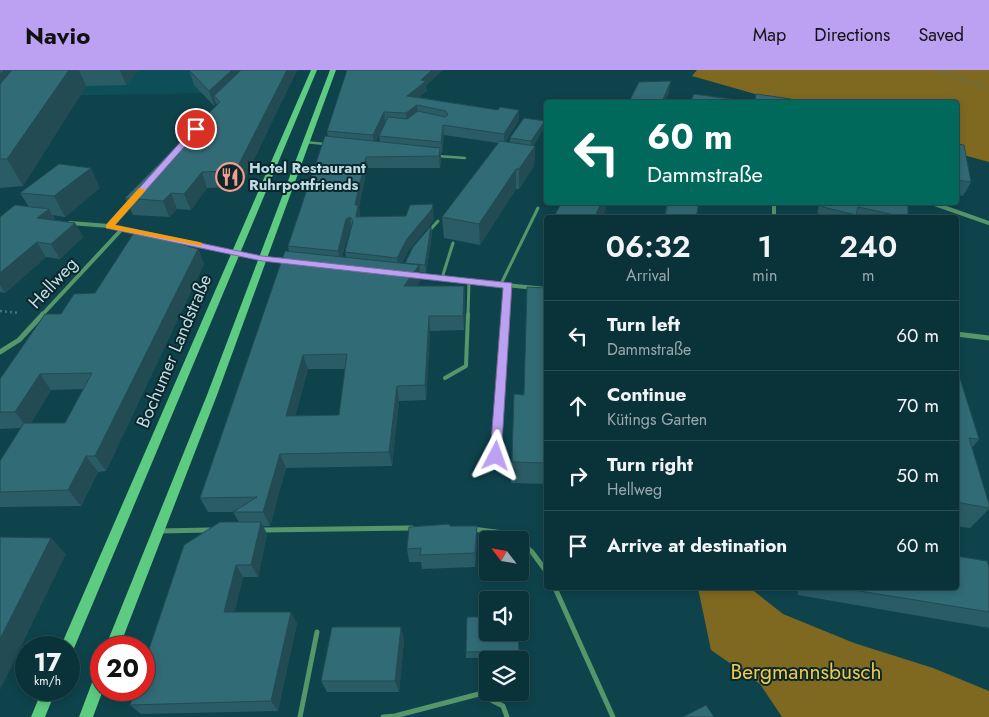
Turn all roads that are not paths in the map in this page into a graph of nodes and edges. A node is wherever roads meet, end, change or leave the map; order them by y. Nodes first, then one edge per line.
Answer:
1 (314, 70) edge
2 (333, 70) edge
3 (305, 142) junction
4 (332, 145) edge
5 (435, 155) edge
6 (465, 158) dead end
7 (134, 199) edge
8 (937, 205) edge
9 (538, 208) dead end
10 (438, 221) dead end
11 (68, 223) edge
12 (989, 224) edge
13 (109, 226) junction
14 (122, 229) junction
15 (427, 234) edge
16 (453, 243) dead end
17 (237, 252) junction
18 (262, 258) junction
19 (291, 261) edge
20 (408, 275) edge
21 (442, 278) junction
22 (470, 281) junction
23 (501, 284) junction
24 (508, 285) junction
25 (544, 289) edge
26 (959, 334) edge
27 (989, 338) edge
28 (0, 352) edge
29 (445, 378) dead end
30 (496, 456) dead end
31 (419, 528) edge
32 (467, 529) edge
33 (220, 530) edge
34 (250, 530) edge
35 (157, 531) junction
36 (485, 531) edge
37 (529, 549) edge
38 (544, 568) edge
39 (556, 590) edge
40 (317, 632) dead end
41 (72, 636) edge
42 (117, 636) edge
43 (45, 701) edge
44 (92, 701) edge
45 (38, 717) edge
46 (86, 717) edge
47 (300, 717) edge
48 (383, 717) edge
49 (507, 717) edge
50 (614, 717) edge

1 - 17 main road, Bochumer Landstraße
2 - 3 main road
3 - 4 lane
3 - 18 main road
5 - 6 lane
7 - 13 street
8 - 12 street
9 - 23 lane
10 - 15 lane
11 - 13 street
13 - 14 street
14 - 17 street
14 - 28 street, Hellweg
16 - 21 lane
17 - 18 street
17 - 41 main road, Bochumer Landstraße
18 - 19 street
18 - 35 main road
20 - 21 street
21 - 22 street
22 - 23 street
22 - 29 lane
23 - 24 street
24 - 25 street
24 - 30 lane
26 - 27 street
31 - 34 lane
32 - 36 lane
33 - 35 lane
35 - 42 main road
37 - 38 lane
39 - 50 lane
40 - 47 lane
43 - 45 main road
44 - 46 main road
48 - 49 lane

